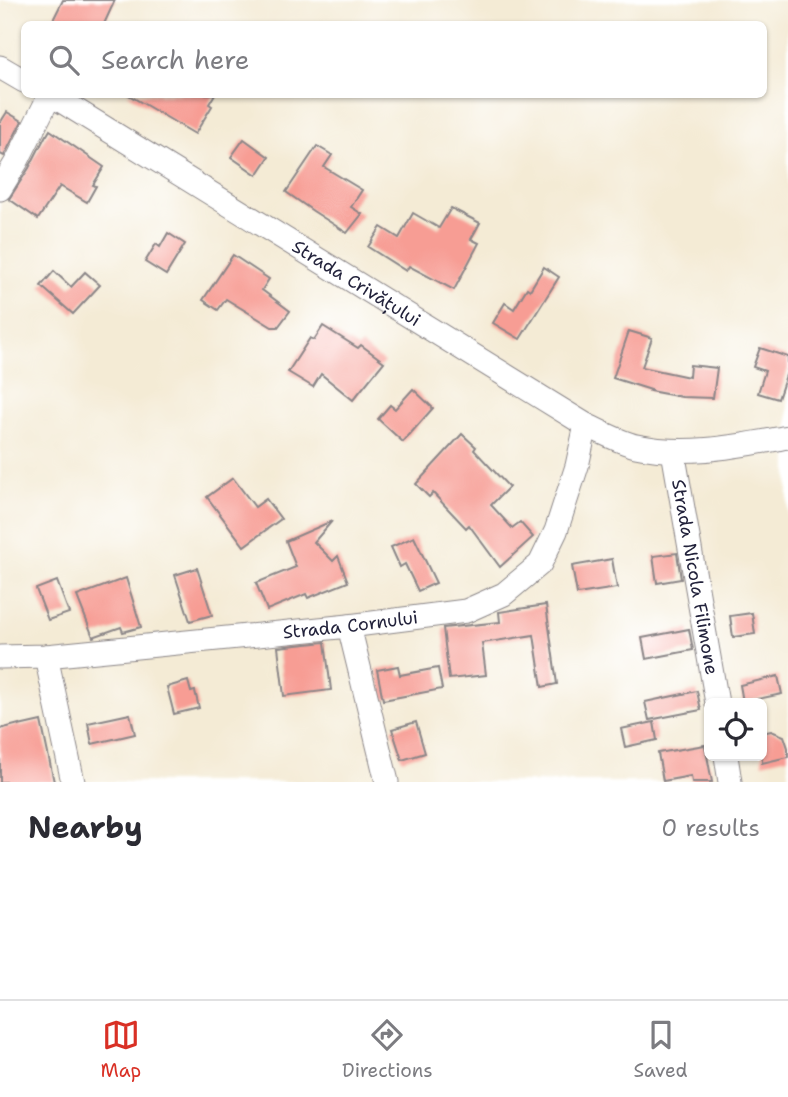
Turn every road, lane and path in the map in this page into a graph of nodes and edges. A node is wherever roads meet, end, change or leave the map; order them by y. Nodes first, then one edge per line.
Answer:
1 (0, 68) edge
2 (21, 79) edge
3 (49, 98) edge
4 (55, 98) edge
5 (0, 189) edge
6 (586, 425) junction
7 (788, 437) edge
8 (673, 451) junction
9 (349, 626) junction
10 (46, 656) junction
11 (0, 657) edge
12 (716, 698) edge
13 (727, 761) edge
14 (73, 782) edge
15 (387, 782) edge
16 (730, 782) edge

1 - 2 street
3 - 5 street
4 - 6 street, Strada Crivățului
6 - 8 street, Strada Crivățului
6 - 9 street, Strada Cornului
7 - 8 street, Strada Crivățului
8 - 12 street, Strada Nicola Filimone
9 - 10 street, Strada Cornului
9 - 15 street
10 - 11 street, Strada Cornului
10 - 14 street
13 - 16 street

